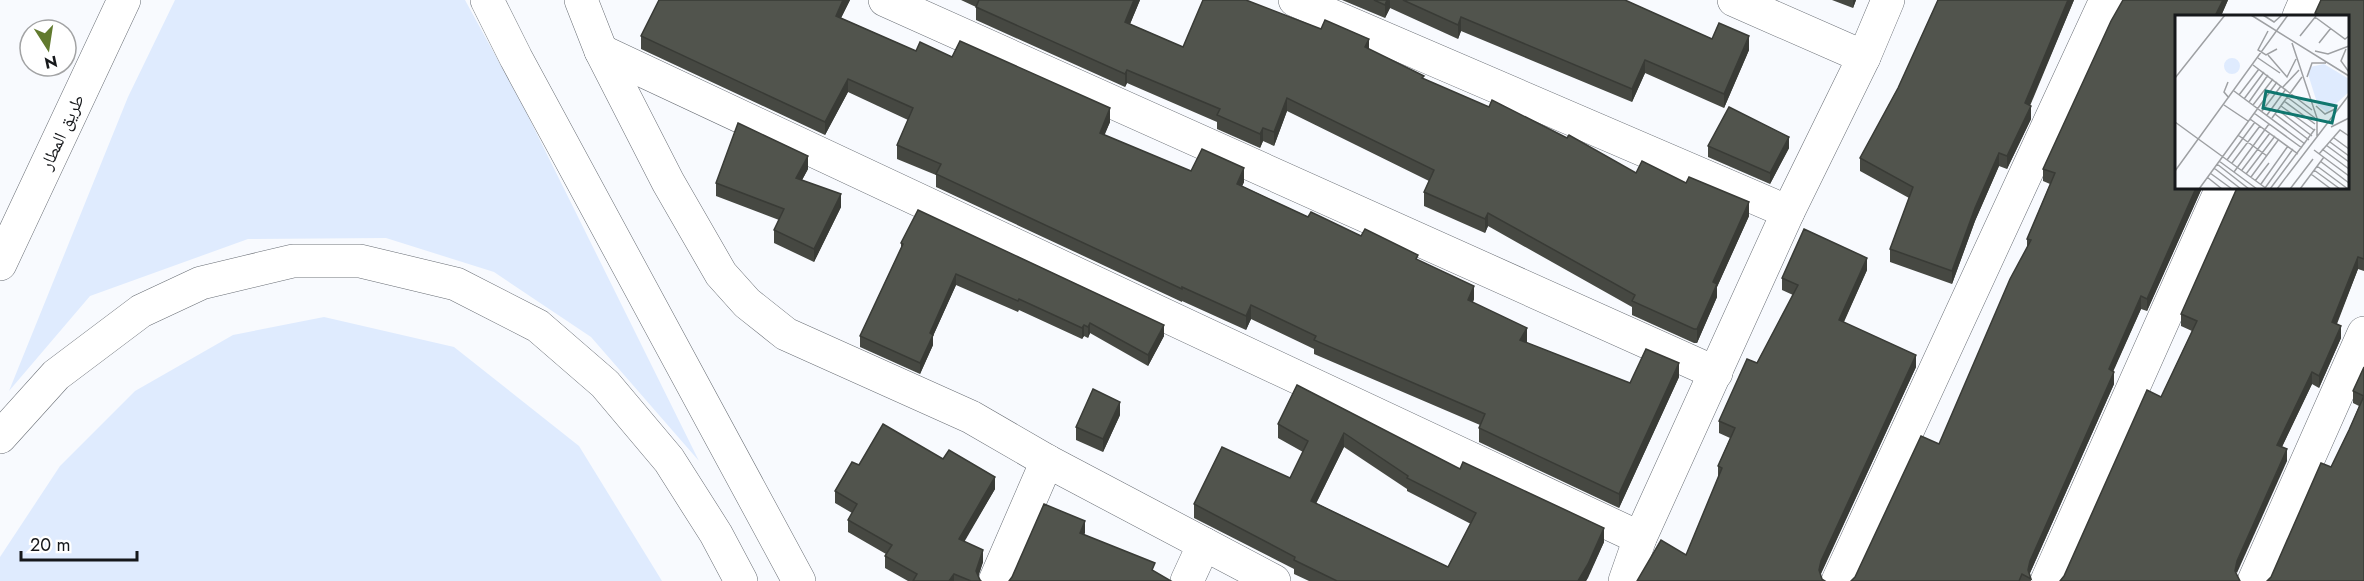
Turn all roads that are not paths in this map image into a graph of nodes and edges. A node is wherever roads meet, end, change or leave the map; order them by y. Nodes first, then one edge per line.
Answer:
1 (123, 0) edge
2 (487, 0) edge
3 (581, 0) edge
4 (885, 0) edge
5 (1295, 0) edge
6 (1734, 0) edge
7 (1888, 0) edge
8 (2106, 0) edge
9 (2306, 0) edge
10 (2299, 15) edge
11 (601, 51) junction
12 (1864, 57) junction
13 (2222, 189) edge
14 (1788, 212) junction
15 (0, 264) edge
16 (2364, 333) edge
17 (1716, 373) junction
18 (0, 437) edge
19 (1047, 461) junction
20 (1640, 538) junction
21 (1203, 544) junction
22 (741, 581) edge
23 (799, 581) edge
24 (995, 581) edge
25 (1186, 581) edge
26 (1274, 581) edge
27 (1624, 581) edge
28 (1838, 581) edge
29 (2047, 581) edge
30 (2254, 581) edge

1 - 15 main road, طريق المطار
2 - 23 main road
3 - 11 main road
4 - 17 main road
5 - 14 main road
6 - 12 main road
7 - 12 main road
8 - 28 main road
9 - 10 main road
11 - 19 main road
11 - 20 main road
12 - 14 main road
13 - 29 main road
14 - 17 main road
16 - 30 main road
17 - 20 main road
18 - 22 main road
19 - 21 main road
19 - 24 main road
20 - 27 main road
21 - 25 main road
21 - 26 main road

